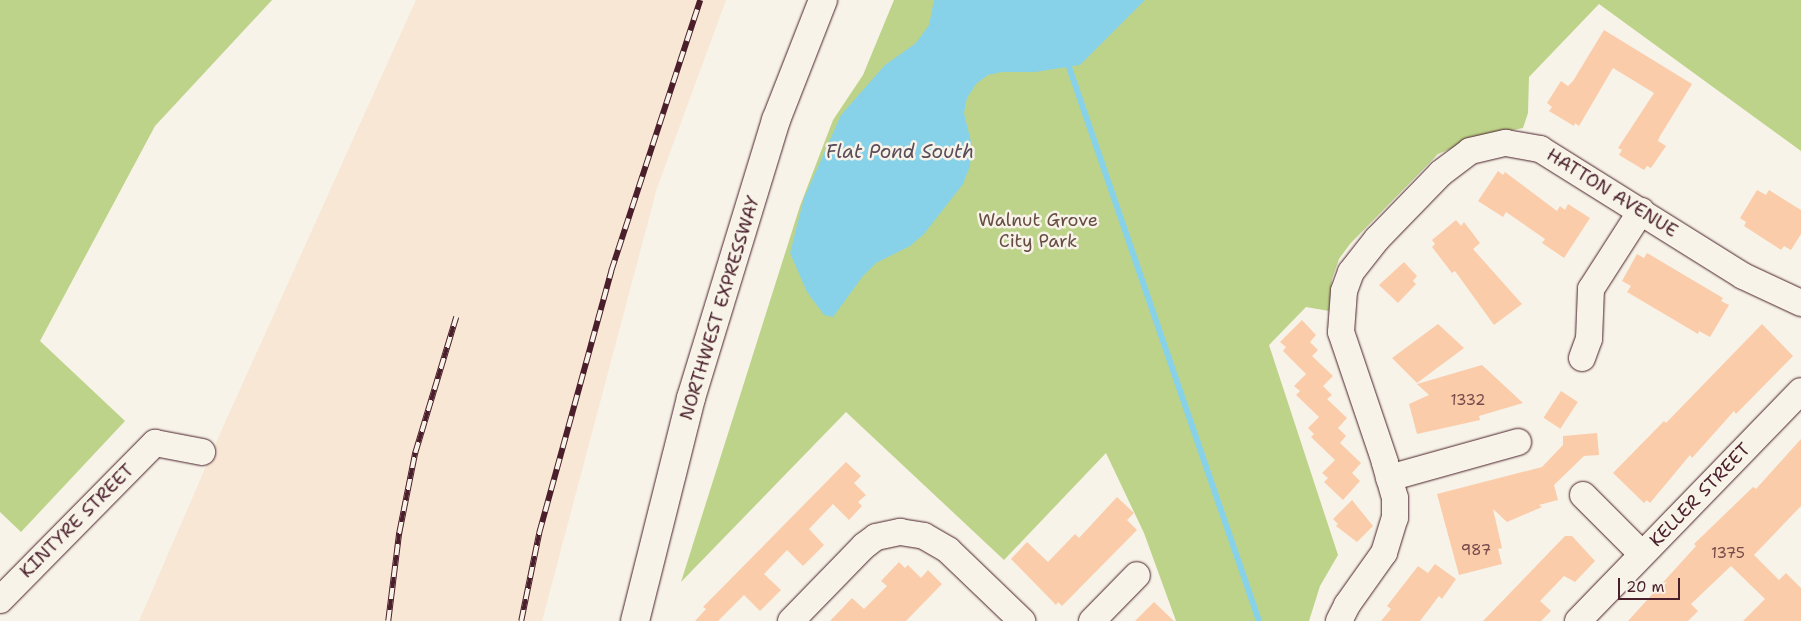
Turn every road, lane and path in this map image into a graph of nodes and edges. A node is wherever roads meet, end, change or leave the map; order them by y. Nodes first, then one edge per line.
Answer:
1 (823, 0) edge
2 (1641, 211) junction
3 (1801, 303) edge
4 (1582, 358) dead end
5 (1801, 391) edge
6 (1518, 442) dead end
7 (202, 452) dead end
8 (1389, 478) junction
9 (1583, 495) dead end
10 (1642, 554) junction
11 (1137, 575) dead end
12 (0, 600) edge
13 (635, 621) edge
14 (791, 621) edge
15 (1022, 621) edge
16 (1092, 621) edge
17 (1339, 621) edge
18 (1578, 621) edge

1 - 13 main road, NORTHWEST EXPRESSWAY
2 - 3 street, HATTON AVENUE
2 - 4 street
2 - 8 street, HATTON AVENUE
5 - 10 street, KELLER STREET
6 - 8 street
7 - 12 street, KINTYRE STREET
8 - 17 street, HATTON AVENUE
9 - 10 street
10 - 18 street, KELLER STREET
11 - 16 street
14 - 15 street

